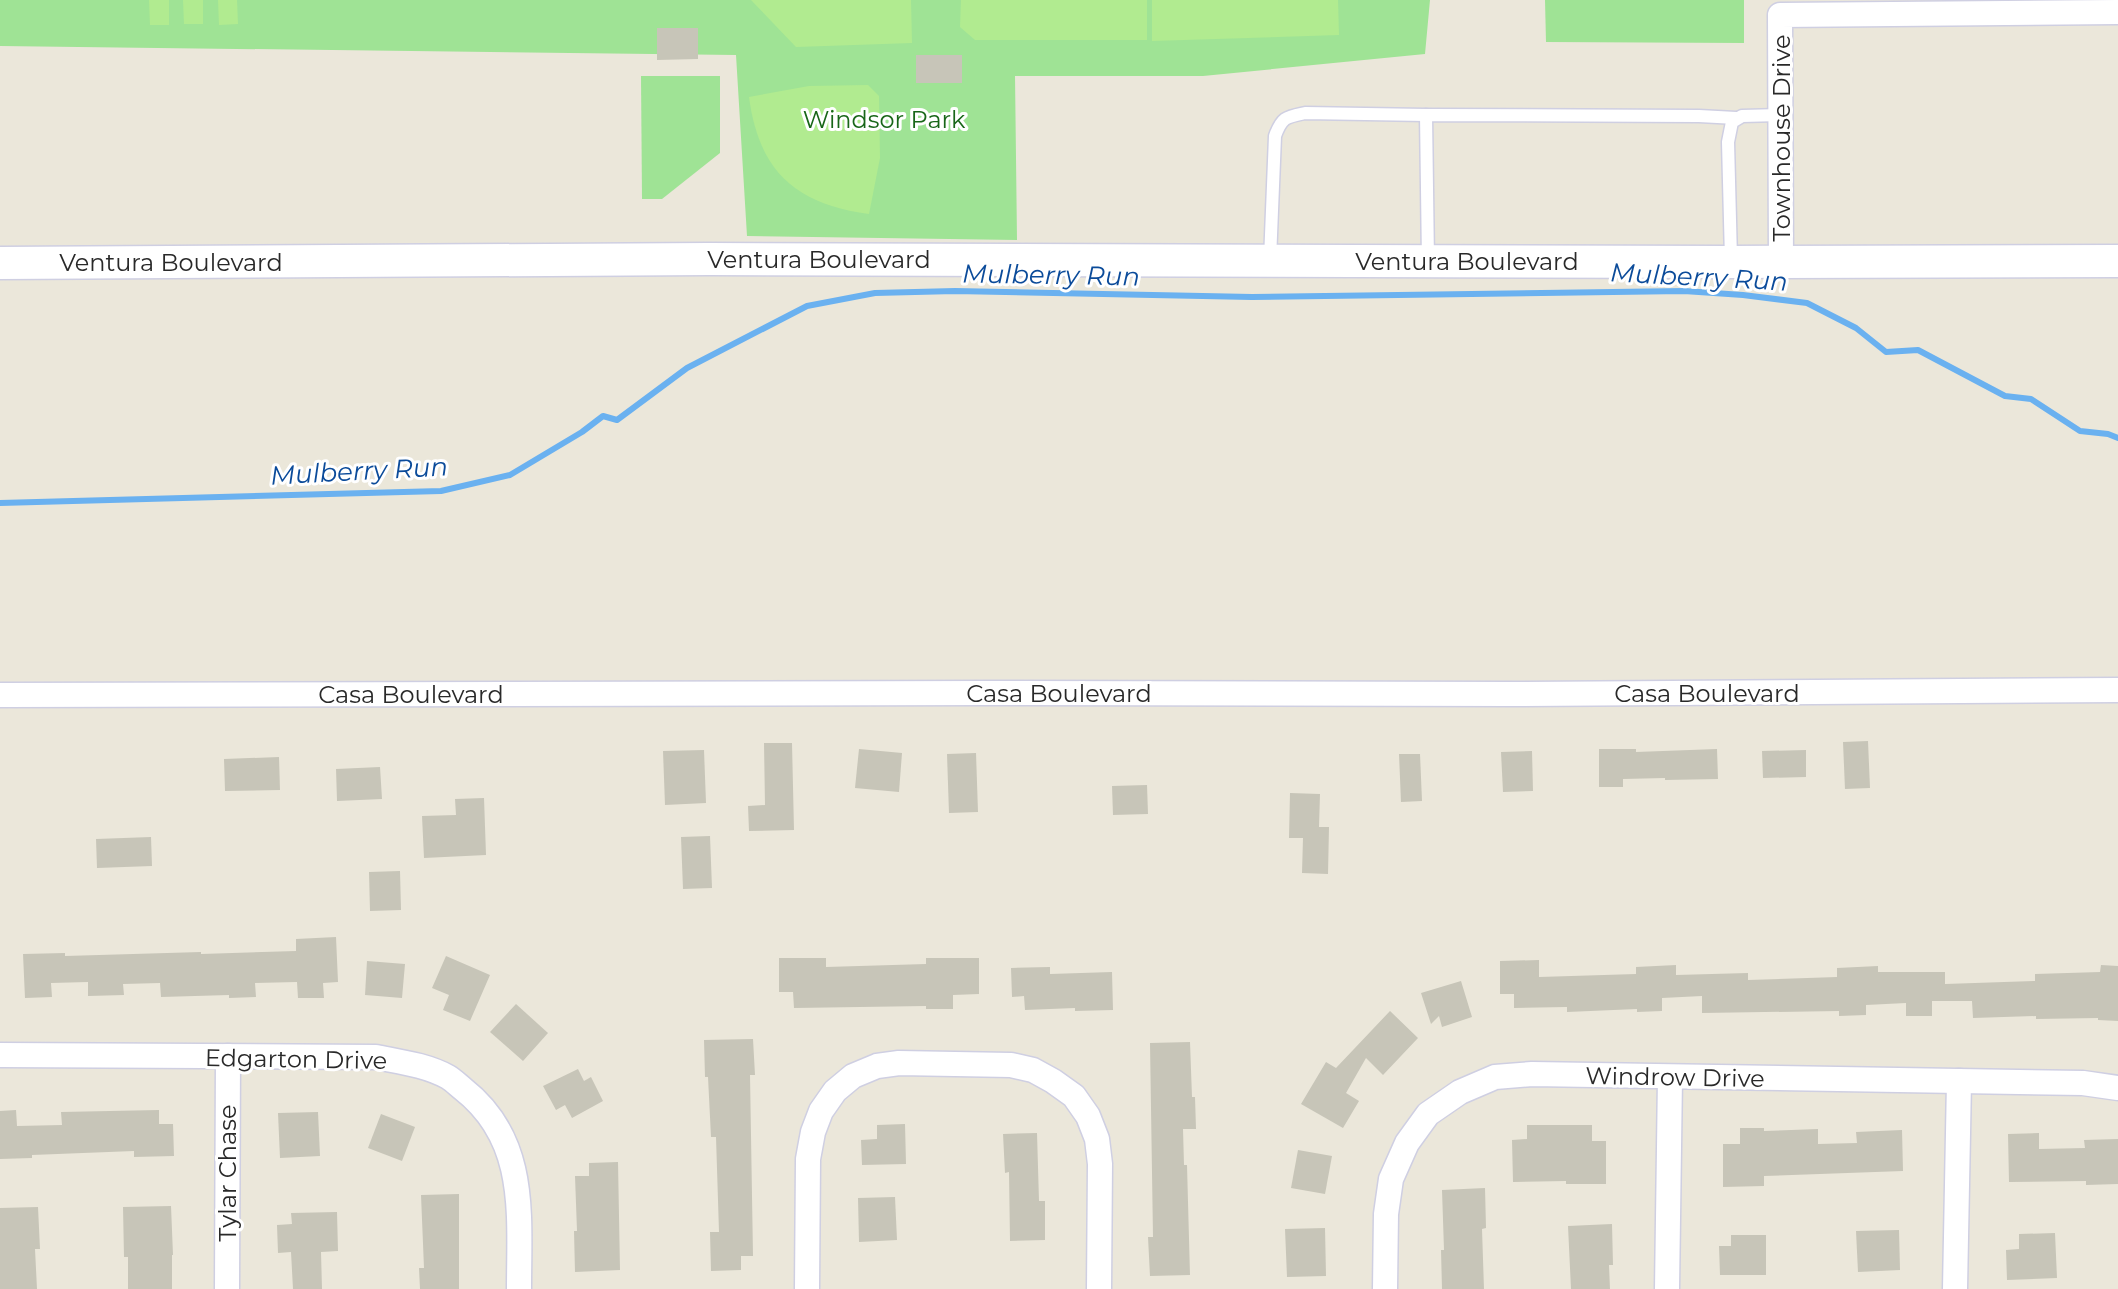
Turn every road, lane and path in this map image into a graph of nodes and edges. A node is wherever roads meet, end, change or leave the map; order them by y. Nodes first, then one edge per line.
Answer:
1 (2118, 12) edge
2 (1426, 115) junction
3 (1781, 115) junction
4 (1736, 118) junction
5 (1270, 260) junction
6 (1428, 261) junction
7 (2118, 261) edge
8 (1731, 262) junction
9 (1781, 262) junction
10 (0, 263) edge
11 (2118, 690) edge
12 (0, 695) edge
13 (0, 1055) edge
14 (228, 1056) junction
15 (1670, 1077) junction
16 (1959, 1081) junction
17 (2118, 1088) edge
18 (227, 1289) edge
19 (519, 1289) edge
20 (807, 1289) edge
21 (1099, 1289) edge
22 (1385, 1289) edge
23 (1667, 1289) edge
24 (1955, 1289) edge

1 - 3 street, Townhouse Drive
2 - 4 lane
2 - 5 lane
2 - 6 lane
3 - 4 lane
3 - 9 street, Townhouse Drive
4 - 8 lane
5 - 6 street, Ventura Boulevard
5 - 10 street, Ventura Boulevard
6 - 8 street, Ventura Boulevard
7 - 9 street, Ventura Boulevard
8 - 9 street, Ventura Boulevard
11 - 12 street, Casa Boulevard
13 - 14 street, Edgarton Drive
14 - 18 street, Tylar Chase
14 - 19 street, Edgarton Drive
15 - 16 street, Windrow Drive
15 - 22 street, Windrow Drive
15 - 23 street
16 - 17 street, Windrow Drive
16 - 24 street
20 - 21 street

